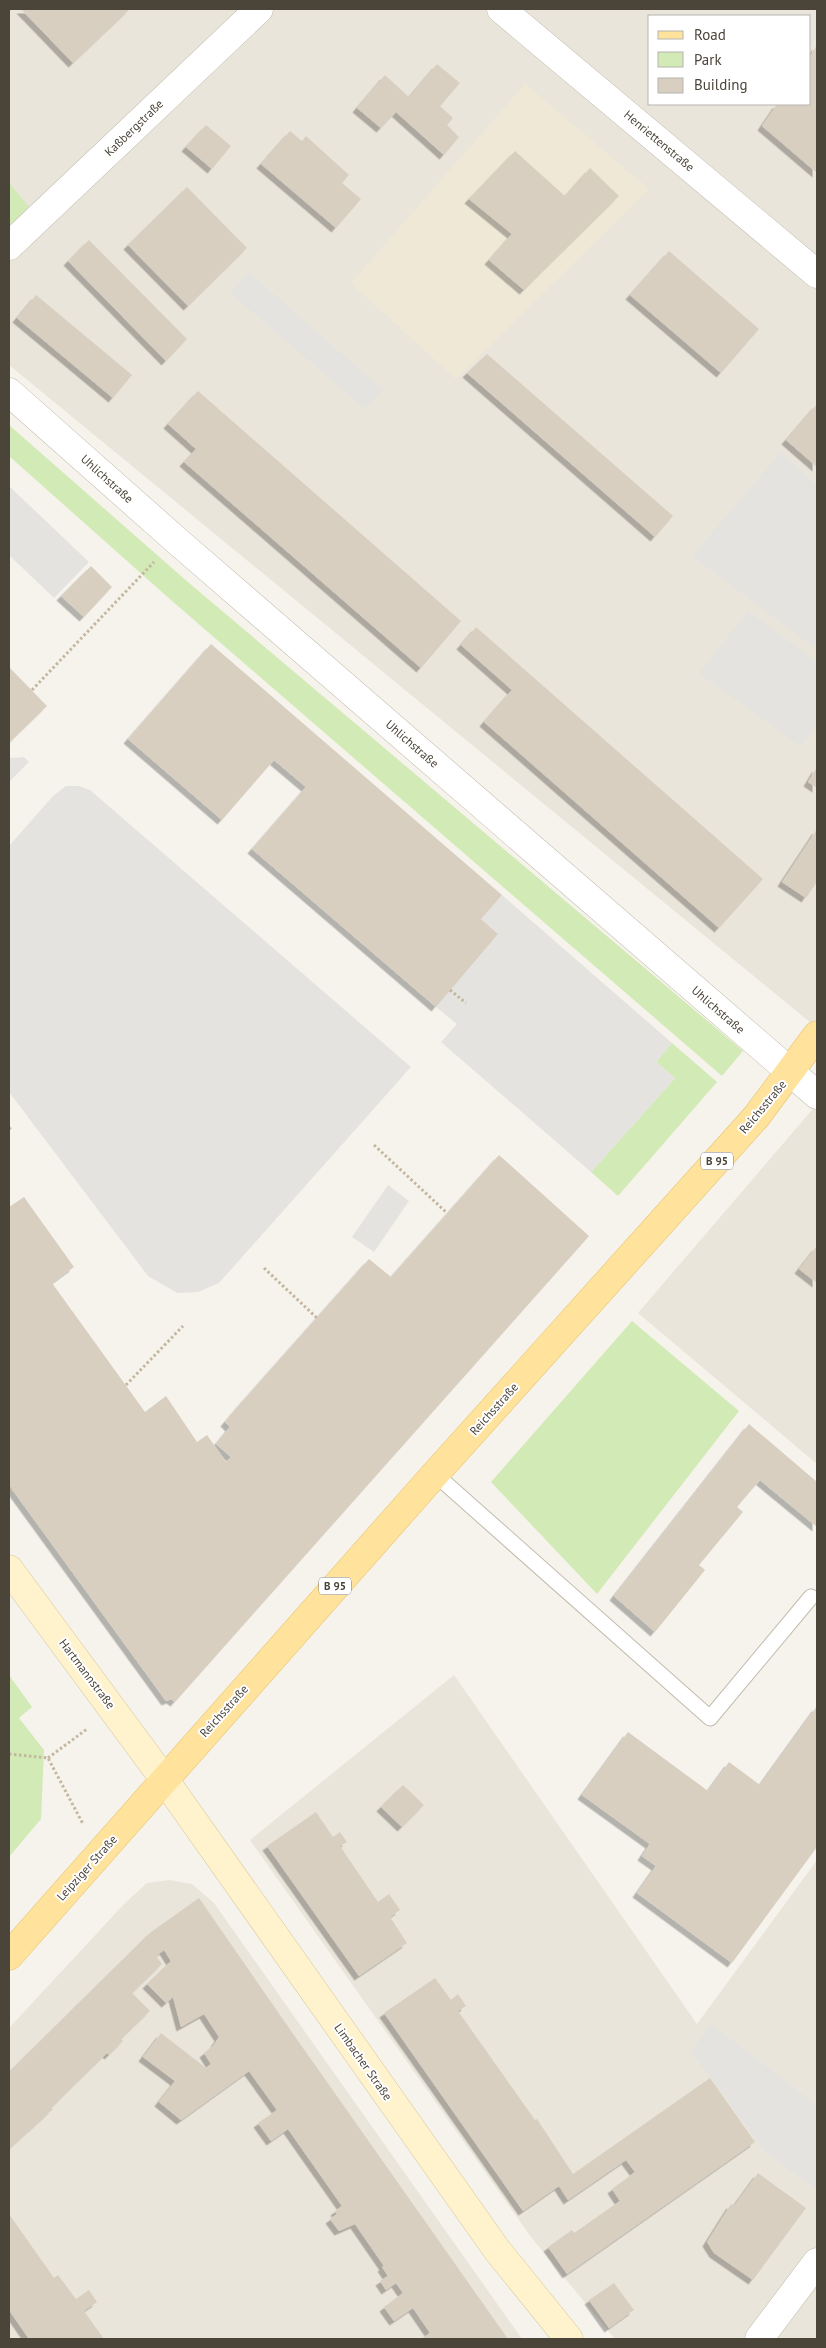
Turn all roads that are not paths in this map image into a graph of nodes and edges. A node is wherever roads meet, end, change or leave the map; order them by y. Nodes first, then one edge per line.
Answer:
1 (259, 9) edge
2 (501, 9) edge
3 (9, 246) edge
4 (817, 274) edge
5 (9, 392) edge
6 (817, 1035) edge
7 (790, 1074) junction
8 (817, 1095) edge
9 (435, 1474) junction
10 (9, 1569) edge
11 (811, 1597) dead end
12 (164, 1779) junction
13 (9, 1956) edge
14 (817, 2262) edge
15 (569, 2339) edge
16 (759, 2339) edge

1 - 3 street, Kaßbergstraße
2 - 4 street, Henriettenstraße
5 - 7 street, Uhlichstraße
6 - 7 main road, Reichsstraße / B 95
7 - 8 street, Uhlichstraße
7 - 9 main road, Reichsstraße / B 95
9 - 11 lane
9 - 12 main road, Reichsstraße / B 95
10 - 12 main road, Hartmannstraße
12 - 13 main road, Leipziger Straße / B 95
12 - 15 main road, Limbacher Straße
14 - 16 street

